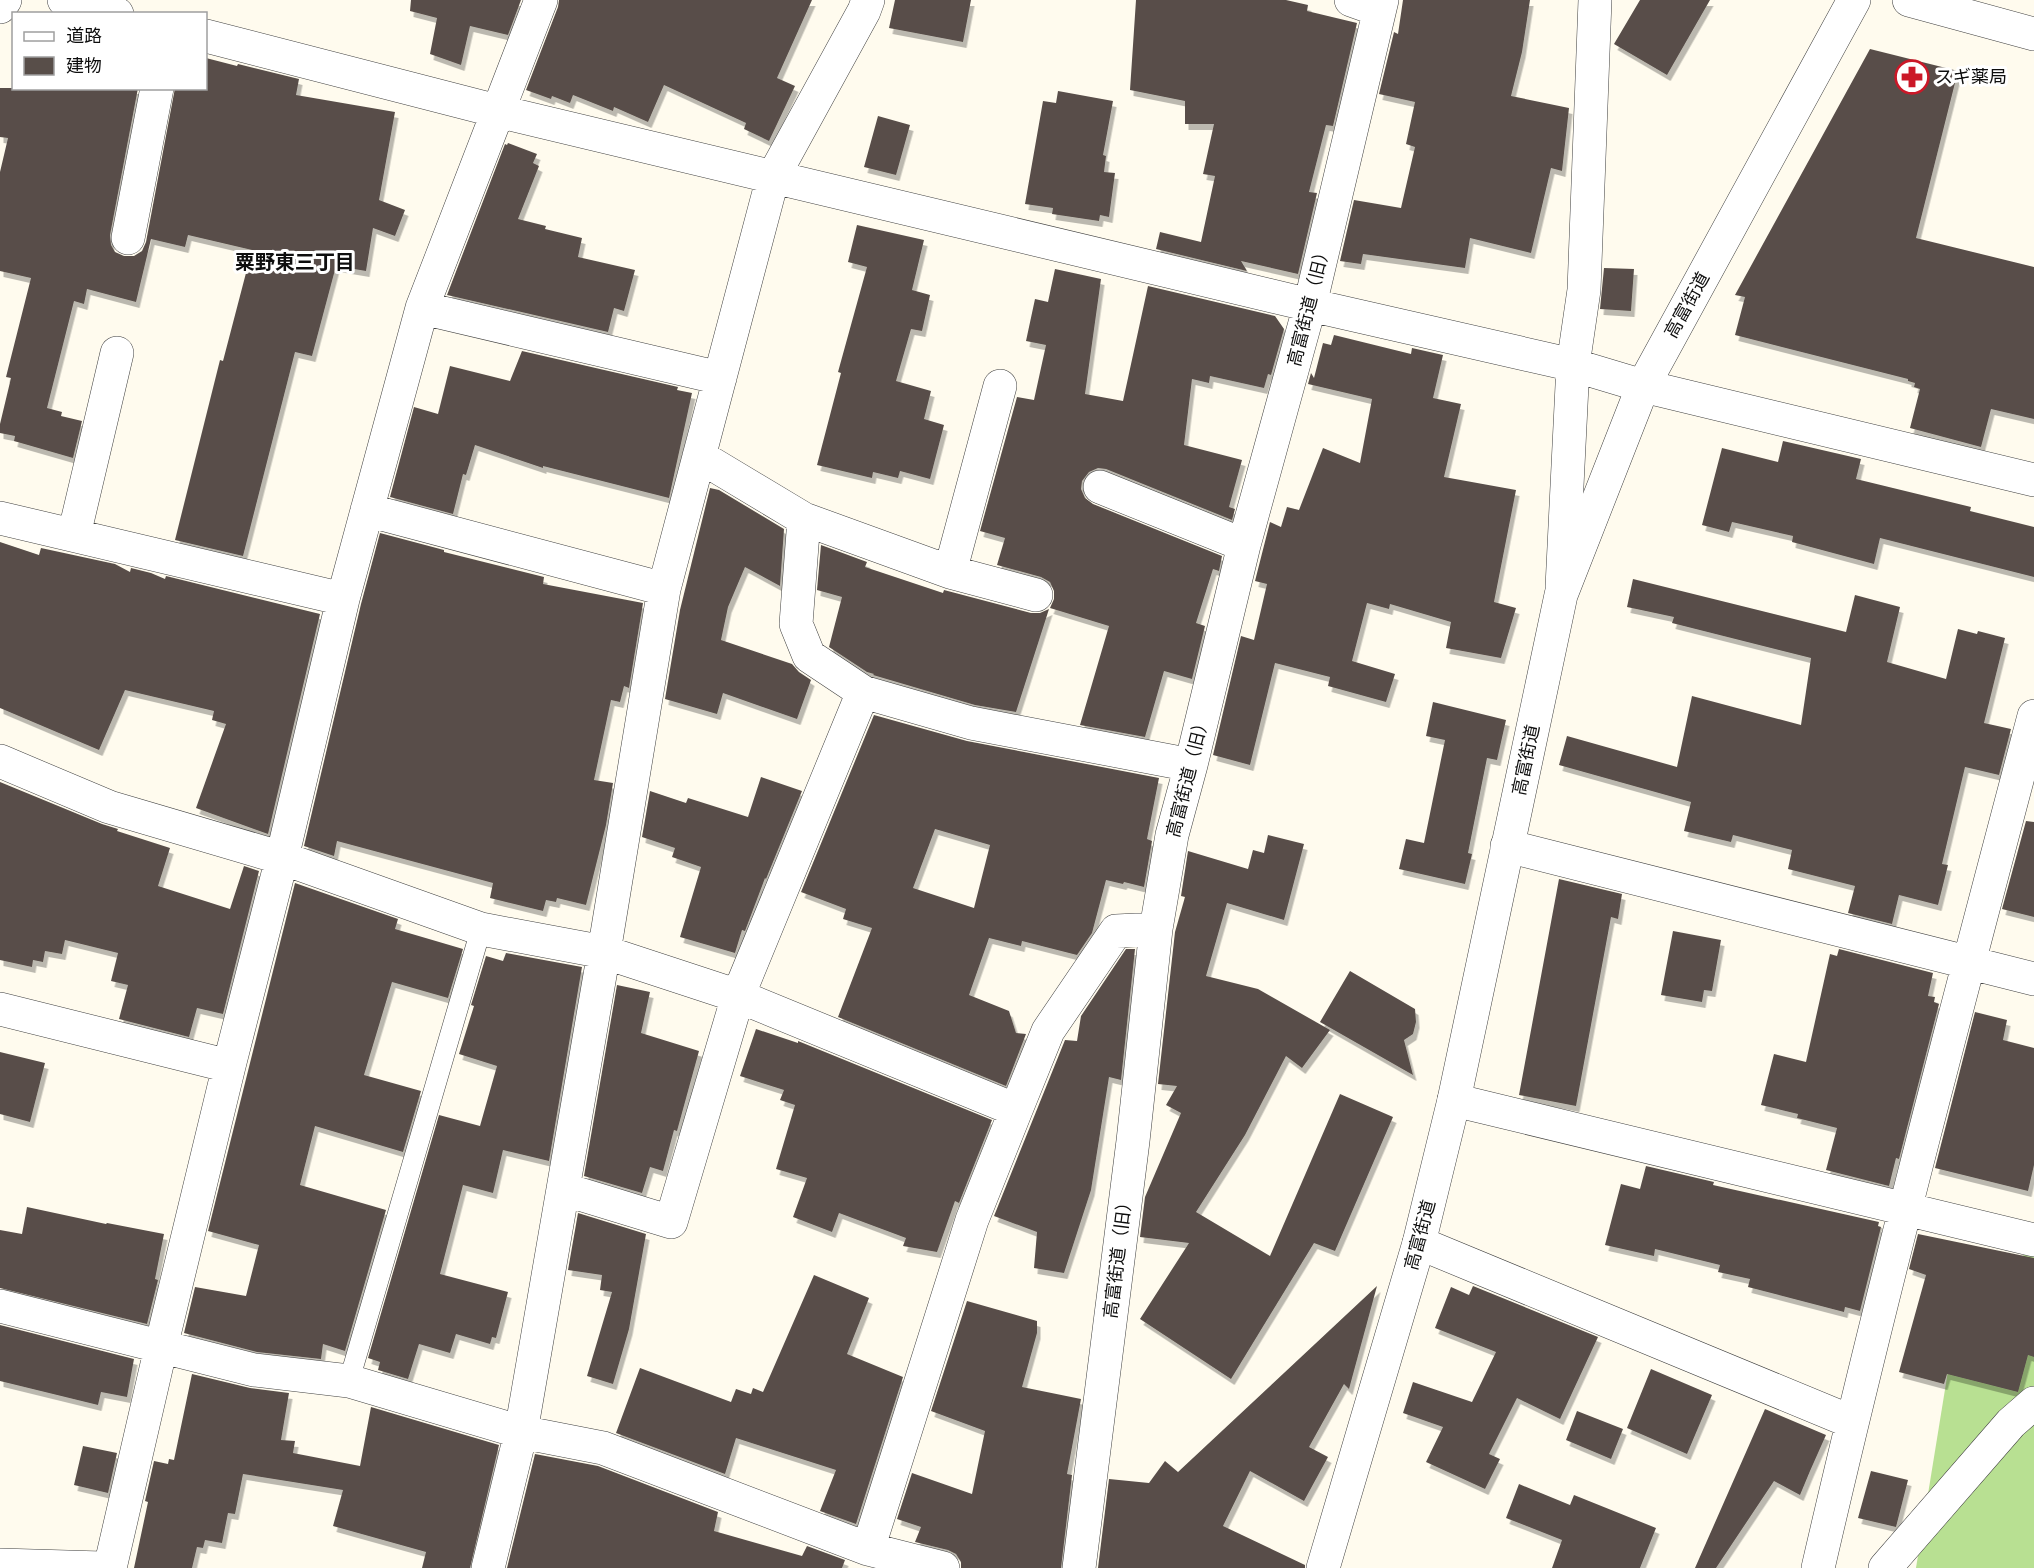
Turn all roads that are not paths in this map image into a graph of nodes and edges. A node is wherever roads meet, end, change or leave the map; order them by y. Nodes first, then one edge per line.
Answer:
1 (5, 0) edge
2 (64, 0) edge
3 (541, 0) edge
4 (1595, 0) edge
5 (1854, 0) edge
6 (1909, 0) edge
7 (1371, 3) edge
8 (857, 4) edge
9 (0, 7) edge
10 (109, 12) edge
11 (2034, 34) edge
12 (207, 36) edge
13 (157, 90) edge
14 (496, 111) junction
15 (773, 177) junction
16 (128, 238) dead end
17 (1310, 305) junction
18 (422, 308) junction
19 (117, 353) dead end
20 (1572, 365) junction
21 (720, 378) junction
22 (1000, 386) dead end
23 (1643, 386) junction
24 (699, 456) junction
25 (2034, 480) edge
26 (1100, 487) dead end
27 (367, 510) junction
28 (0, 518) edge
29 (804, 519) junction
30 (74, 535) junction
31 (1244, 546) junction
32 (950, 572) junction
33 (664, 589) junction
34 (1036, 595) dead end
35 (1561, 595) junction
36 (343, 599) junction
37 (863, 692) junction
38 (2034, 716) edge
39 (0, 761) edge
40 (1191, 765) junction
41 (1507, 846) junction
42 (282, 858) junction
43 (481, 929) junction
44 (1156, 929) junction
45 (604, 952) junction
46 (1969, 962) junction
47 (2034, 979) edge
48 (738, 996) junction
49 (0, 1009) edge
50 (229, 1066) junction
51 (1455, 1100) junction
52 (1016, 1110) junction
53 (563, 1189) junction
54 (1906, 1209) junction
55 (2034, 1240) edge
56 (1419, 1242) junction
57 (0, 1306) edge
58 (160, 1347) junction
59 (349, 1382) junction
60 (2034, 1403) edge
61 (1852, 1422) junction
62 (520, 1432) junction
63 (868, 1549) junction
64 (0, 1565) edge
65 (102, 1568) edge
66 (110, 1568) edge
67 (489, 1568) edge
68 (943, 1568) edge
69 (1079, 1568) edge
70 (1323, 1568) edge
71 (1818, 1568) edge
72 (1885, 1568) edge

1 - 9 street
2 - 10 street
3 - 14 street
4 - 20 street
5 - 23 street, 高富街道
6 - 11 street
7 - 17 street, 高富街道（旧）
8 - 15 street
12 - 14 street
13 - 16 street
14 - 15 street
14 - 18 street
15 - 17 street
15 - 21 street
17 - 20 street
17 - 31 street, 高富街道（旧）
18 - 21 street
18 - 27 street
19 - 30 street
20 - 23 street
20 - 35 street
21 - 24 street
22 - 32 street
23 - 25 street
23 - 35 street, 高富街道
24 - 29 street
24 - 33 street
26 - 31 street
27 - 33 street
27 - 36 street
28 - 30 street
29 - 32 street
29 - 37 street
30 - 36 street
31 - 40 street, 高富街道（旧）
32 - 34 street
33 - 45 street
35 - 41 street, 高富街道
36 - 42 street
37 - 40 street
37 - 48 street
38 - 46 street
39 - 42 street
40 - 44 street, 高富街道（旧）
41 - 46 street
41 - 51 street, 高富街道
42 - 43 street
42 - 50 street
43 - 45 street
43 - 59 lane
44 - 52 street
44 - 69 street, 高富街道（旧）
45 - 48 street
45 - 53 street
46 - 47 street
46 - 54 street
48 - 52 street
48 - 53 street
49 - 50 street
50 - 58 street
51 - 54 street
51 - 56 street, 高富街道
52 - 63 street
53 - 62 street
54 - 55 street
54 - 61 street
56 - 61 street
56 - 70 street, 高富街道
57 - 58 street
58 - 59 street
58 - 66 street
59 - 62 street
60 - 72 street
61 - 71 street
62 - 63 street
62 - 67 street
63 - 68 street
64 - 65 street

